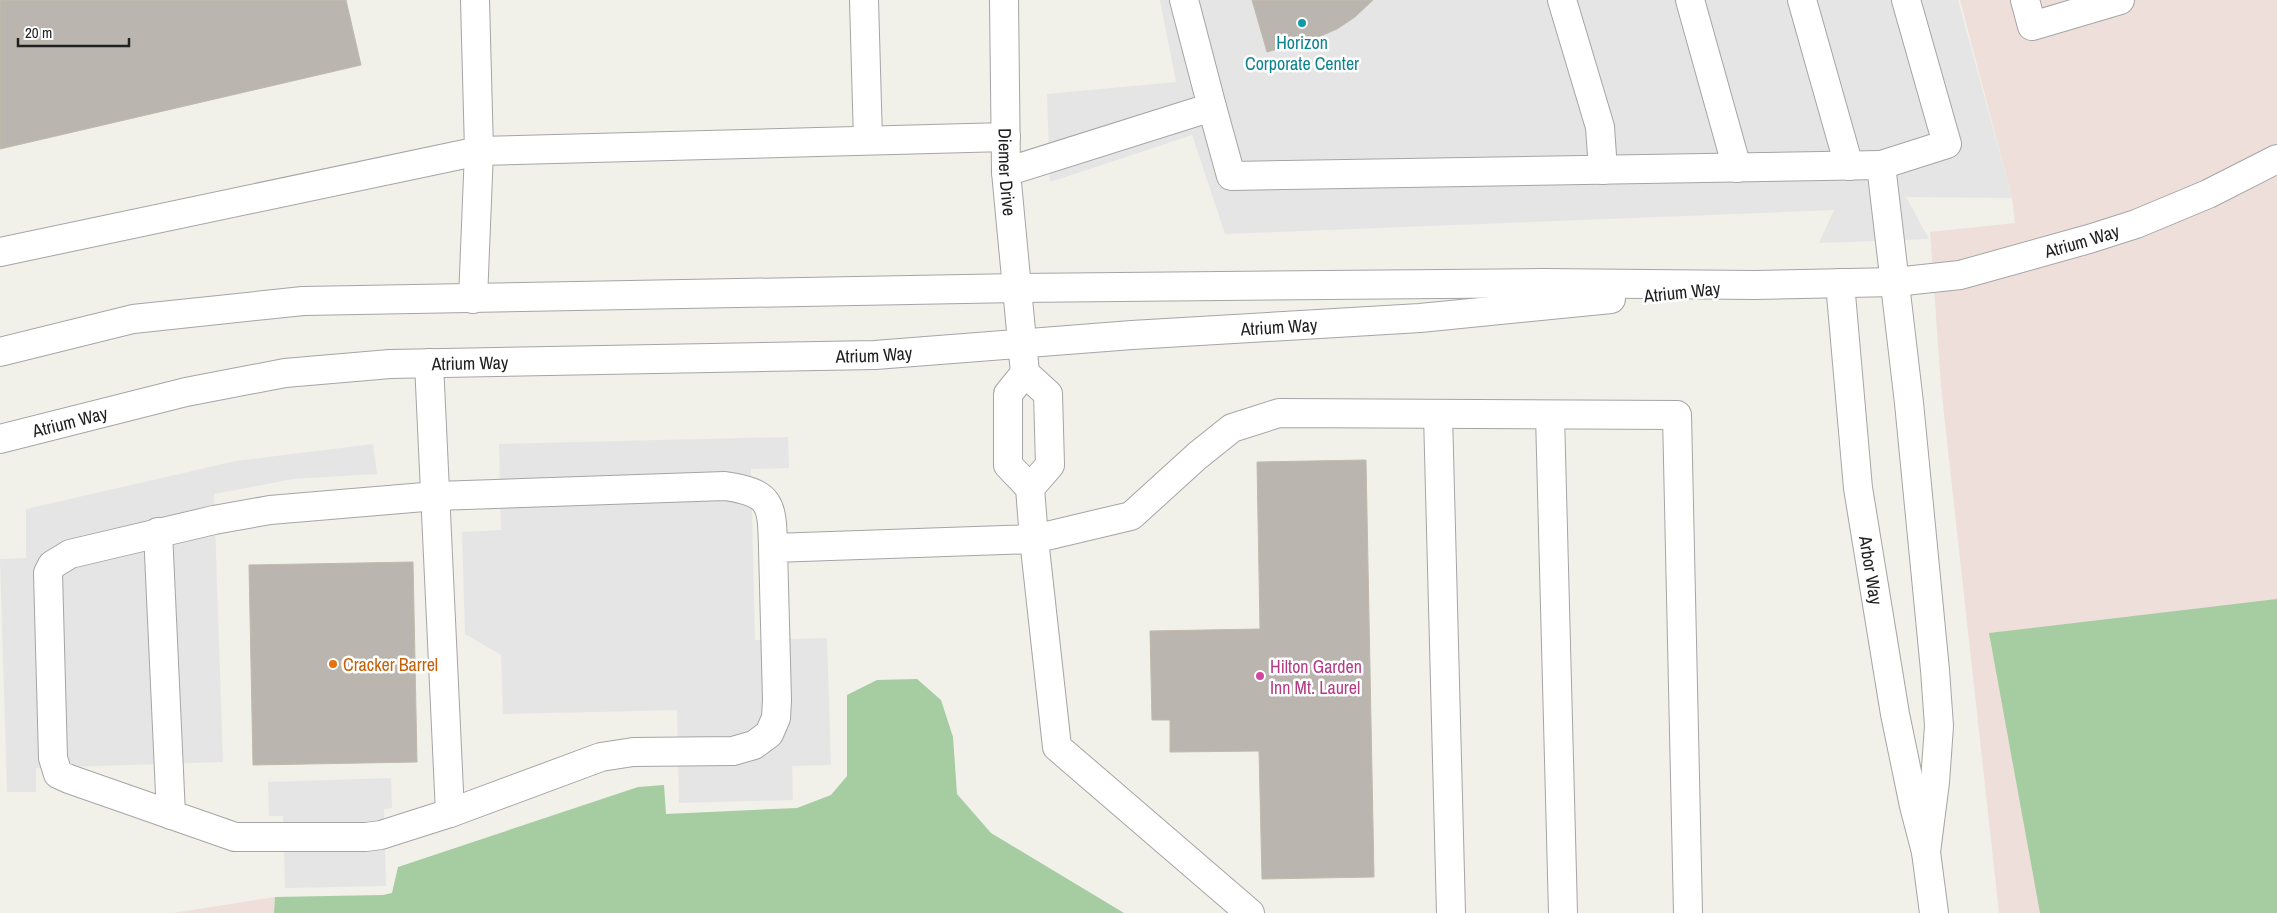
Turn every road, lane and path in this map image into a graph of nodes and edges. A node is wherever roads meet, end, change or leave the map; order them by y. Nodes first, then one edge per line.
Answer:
1 (475, 0) edge
2 (864, 0) edge
3 (1004, 0) edge
4 (1184, 0) edge
5 (1562, 0) edge
6 (1690, 0) edge
7 (1802, 0) edge
8 (1906, 0) edge
9 (2026, 0) edge
10 (2120, 0) edge
11 (1212, 107) junction
12 (1006, 137) junction
13 (868, 140) junction
14 (479, 151) junction
15 (2277, 159) edge
16 (1881, 165) junction
17 (1849, 166) junction
18 (1738, 168) junction
19 (1603, 170) junction
20 (1006, 172) junction
21 (0, 252) edge
22 (1895, 282) junction
23 (1840, 283) junction
24 (1754, 286) junction
25 (1018, 288) junction
26 (473, 299) junction
27 (1022, 345) junction
28 (0, 352) edge
29 (430, 363) junction
30 (1025, 372) junction
31 (1438, 414) junction
32 (1550, 414) junction
33 (0, 439) edge
34 (1030, 488) junction
35 (436, 496) junction
36 (158, 532) junction
37 (1034, 539) junction
38 (773, 548) junction
39 (450, 813) junction
40 (171, 815) junction
41 (1926, 852) junction
42 (1250, 913) edge
43 (1451, 913) edge
44 (1563, 913) edge
45 (1688, 913) edge
46 (1934, 913) edge

1 - 14 street
2 - 13 street
3 - 12 street, Diemer Drive
4 - 11 street
5 - 19 street
6 - 18 street
7 - 17 street
8 - 16 street
9 - 10 street
11 - 19 street
11 - 20 street
12 - 13 street
12 - 20 street, Diemer Drive
13 - 14 street
14 - 21 street
14 - 26 street
15 - 22 street, Atrium Way
16 - 17 street
16 - 22 street, Arbor Way
17 - 18 street
18 - 19 street
20 - 25 street, Diemer Drive
22 - 23 street, Atrium Way
22 - 41 street, Arbor Way
23 - 24 street, Atrium Way
23 - 41 street, Arbor Way
24 - 25 street, Atrium Way
24 - 27 street, Atrium Way
25 - 26 street, Atrium Way
25 - 27 street, Diemer Drive
26 - 28 street, Atrium Way
27 - 29 street, Atrium Way
27 - 30 street, Diemer Drive
29 - 33 street, Atrium Way
29 - 35 street
30 - 34 street
30 - 34 street
31 - 32 street
31 - 37 street
31 - 43 street
32 - 44 street
32 - 45 street
34 - 37 street
35 - 36 street
35 - 38 street
35 - 39 street
36 - 40 street
36 - 40 street
37 - 38 street
37 - 42 street
38 - 39 street
39 - 40 street
41 - 46 street, Arbor Way

